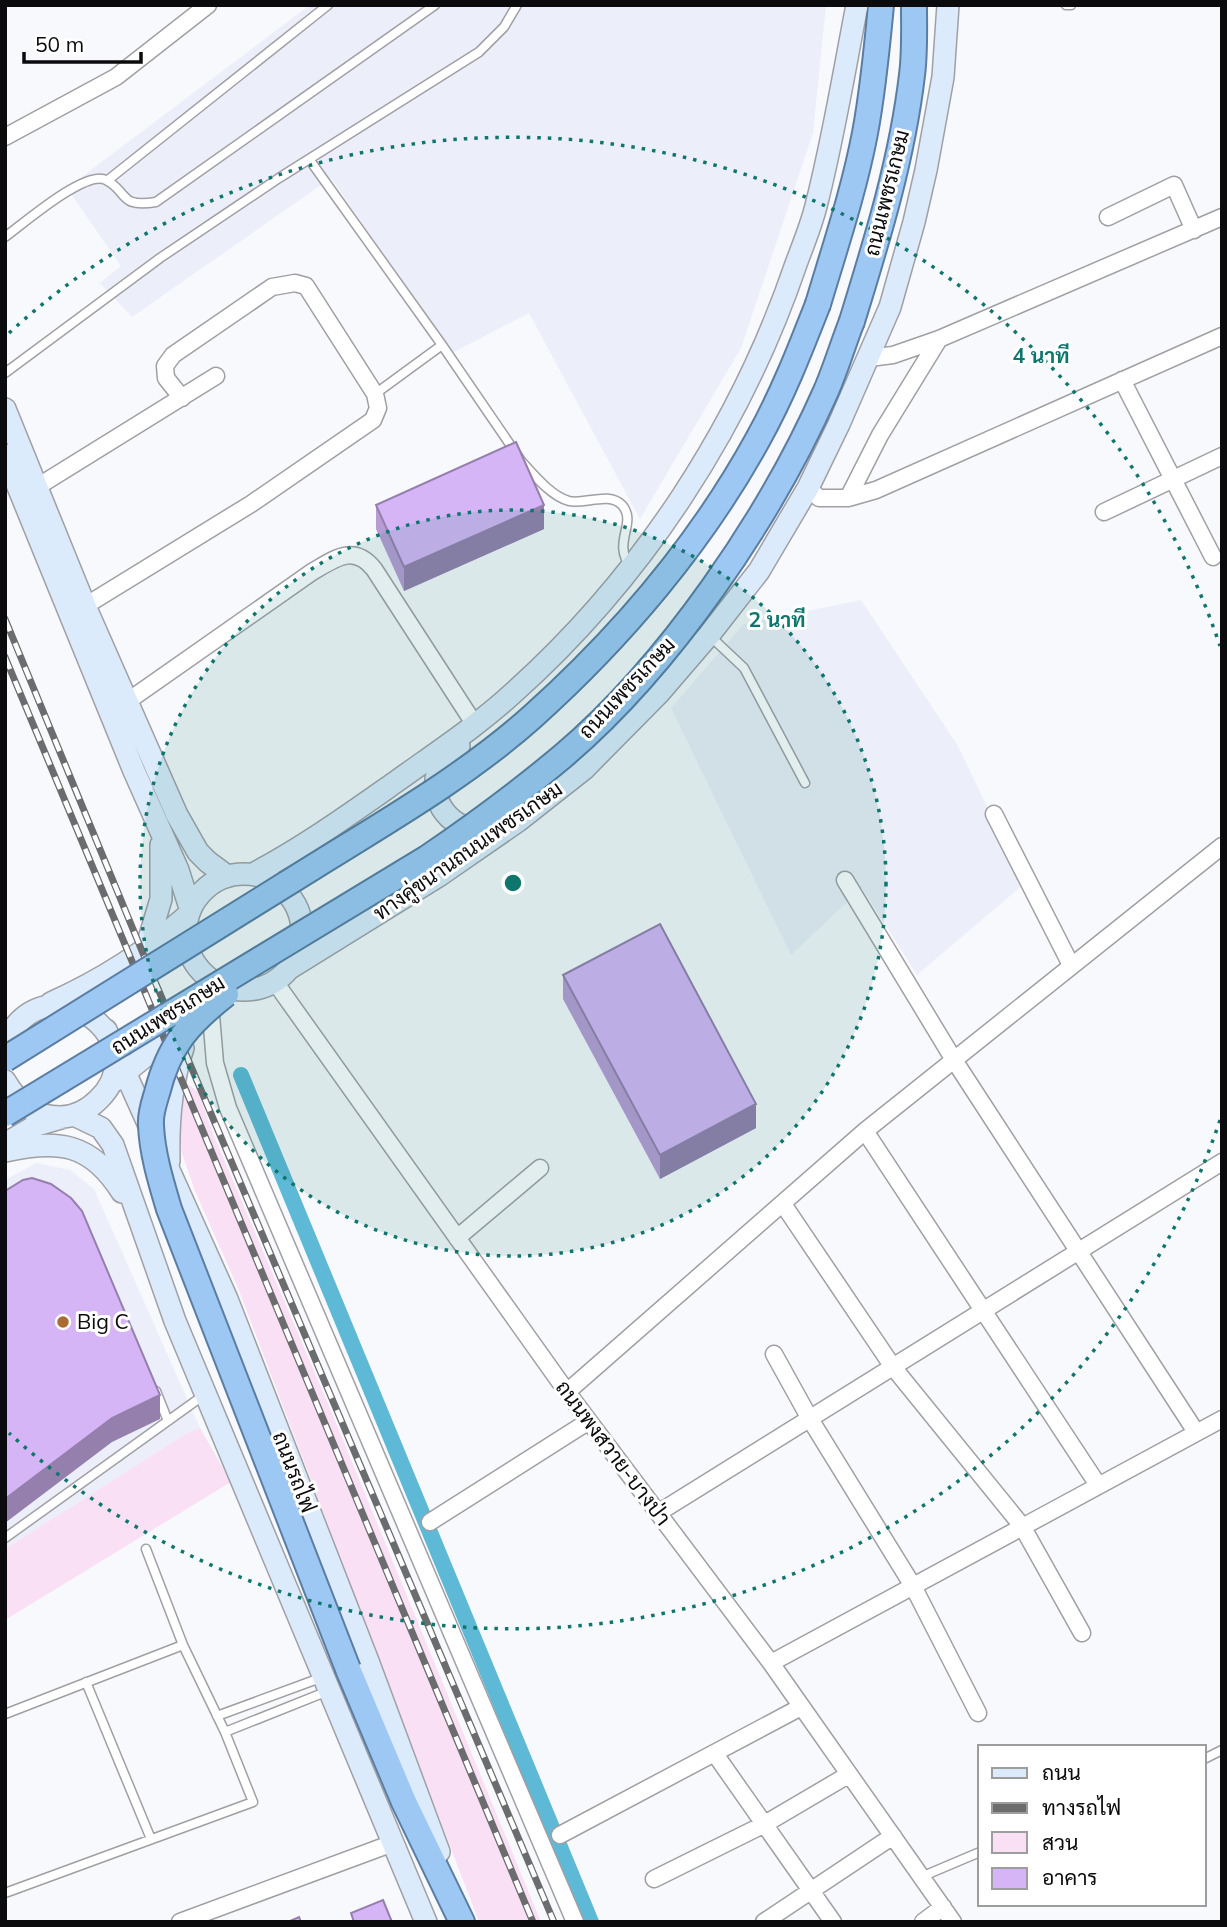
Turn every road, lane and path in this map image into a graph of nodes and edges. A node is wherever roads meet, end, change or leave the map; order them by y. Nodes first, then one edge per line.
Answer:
1 (208, 5) edge
2 (328, 5) edge
3 (435, 5) edge
4 (517, 5) edge
5 (857, 5) edge
6 (881, 5) edge
7 (915, 5) edge
8 (924, 5) edge
9 (948, 5) edge
10 (913, 72) junction
11 (5, 137) edge
12 (309, 159) junction
13 (108, 180) junction
14 (1108, 216) dead end
15 (1222, 217) edge
16 (1194, 230) junction
17 (5, 237) edge
18 (1222, 335) edge
19 (939, 339) junction
20 (442, 345) junction
21 (869, 358) junction
22 (5, 373) edge
23 (216, 376) dead end
24 (1122, 380) junction
25 (375, 394) junction
26 (182, 398) junction
27 (5, 408) edge
28 (5, 455) edge
29 (1222, 456) edge
30 (1172, 479) junction
31 (37, 487) junction
32 (808, 488) junction
33 (848, 498) junction
34 (1104, 512) dead end
35 (1213, 557) dead end
36 (631, 567) junction
37 (85, 606) junction
38 (709, 635) junction
39 (511, 696) junction
40 (128, 701) junction
41 (475, 725) junction
42 (583, 769) junction
43 (805, 783) dead end
44 (994, 814) dead end
45 (160, 833) junction
46 (1222, 846) edge
47 (427, 858) junction
48 (253, 874) junction
49 (227, 876) junction
50 (845, 880) dead end
51 (189, 912) junction
52 (146, 948) junction
53 (1071, 965) junction
54 (274, 979) junction
55 (34, 1011) junction
56 (204, 1018) junction
57 (5, 1028) edge
58 (106, 1030) junction
59 (5, 1042) edge
60 (5, 1059) edge
61 (954, 1060) junction
62 (124, 1072) junction
63 (5, 1081) edge
64 (101, 1097) junction
65 (5, 1114) edge
66 (69, 1116) junction
67 (865, 1131) junction
68 (5, 1144) edge
69 (5, 1151) edge
70 (1222, 1162) edge
71 (540, 1168) dead end
72 (169, 1170) junction
73 (783, 1204) junction
74 (140, 1221) junction
75 (457, 1238) junction
76 (1079, 1252) junction
77 (227, 1299) junction
78 (983, 1312) junction
79 (175, 1321) junction
80 (774, 1354) dead end
81 (893, 1367) junction
82 (153, 1384) edge
83 (567, 1392) junction
84 (206, 1393) junction
85 (810, 1419) junction
86 (1222, 1419) edge
87 (168, 1420) junction
88 (589, 1421) junction
89 (1196, 1432) junction
90 (1098, 1485) junction
91 (658, 1513) junction
92 (430, 1522) dead end
93 (1022, 1527) junction
94 (5, 1538) edge
95 (146, 1549) dead end
96 (913, 1586) junction
97 (1082, 1633) dead end
98 (183, 1645) junction
99 (771, 1663) junction
100 (86, 1682) junction
101 (327, 1683) junction
102 (801, 1707) junction
103 (978, 1713) dead end
104 (5, 1714) edge
105 (217, 1716) junction
106 (225, 1732) junction
107 (1222, 1750) edge
108 (715, 1754) junction
109 (1206, 1758) edge
110 (848, 1775) junction
111 (763, 1825) junction
112 (561, 1835) dead end
113 (892, 1836) junction
114 (151, 1839) junction
115 (393, 1843) junction
116 (978, 1853) edge
117 (921, 1877) junction
118 (654, 1879) dead end
119 (810, 1892) junction
120 (5, 1893) edge
121 (943, 1907) junction
122 (180, 1922) edge
123 (426, 1922) edge
124 (463, 1922) edge
125 (575, 1922) edge
126 (764, 1922) edge
127 (833, 1922) edge
128 (923, 1922) edge
129 (953, 1922) edge

1 - 11 street
2 - 13 lane
3 - 13 lane
4 - 12 lane
5 - 36 main road
6 - 60 highway, ถนนเพชรเกษม, bridge
7 - 10 highway, ถนนเพชรเกษม
8 - 10 highway
9 - 21 main road, ทางคู่ขนานถนนเพชรเกษม
10 - 47 highway, ถนนเพชรเกษม, bridge
12 - 20 lane
12 - 22 lane
13 - 17 lane
14 - 16 street
15 - 16 street
16 - 19 street
18 - 24 street
19 - 21 street
19 - 33 street
20 - 25 lane
20 - 36 lane
21 - 32 main road, ทางคู่ขนานถนนเพชรเกษม
23 - 26 street
24 - 30 street
24 - 33 street
25 - 26 street
25 - 37 street
26 - 31 street
27 - 31 main road
28 - 45 main road
29 - 30 street
30 - 34 street
30 - 35 street
31 - 37 main road
32 - 33 street
32 - 38 main road, ทางคู่ขนานถนนเพชรเกษม
36 - 39 main road
37 - 40 main road
38 - 42 main road, ทางคู่ขนานถนนเพชรเกษม
38 - 43 lane
39 - 41 main road
39 - 42 main road
40 - 41 street
40 - 49 main road
41 - 48 main road
42 - 54 main road, ทางคู่ขนานถนนเพชรเกษม
44 - 53 street
45 - 51 main road
45 - 52 main road
46 - 53 street
47 - 65 highway, ถนนเพชรเกษม, bridge
47 - 124 highway, bridge
48 - 49 main road
48 - 54 main road
49 - 51 main road
50 - 61 street
51 - 52 main road
51 - 54 main road
52 - 55 main road
53 - 61 street
54 - 56 main road, ถนนเพชรเกษม
54 - 75 street, ถนนพงสวาย-บางป่า
55 - 57 main road
55 - 58 main road
55 - 59 main road
56 - 62 main road, ถนนเพชรเกษม
56 - 72 main road
56 - 125 street
58 - 62 main road, ถนนรถไฟ
58 - 64 main road
61 - 67 street
61 - 76 street
62 - 64 main road, ถนนเพชรเกษม
62 - 72 main road, ถนนรถไฟ
63 - 66 main road
64 - 66 main road, ถนนเพชรเกษม
66 - 68 main road
66 - 74 main road
67 - 73 street
67 - 78 street
69 - 74 main road
70 - 76 street
71 - 75 street
72 - 77 main road, ถนนรถไฟ
73 - 81 street
73 - 83 street
74 - 79 main road
75 - 83 street, ถนนพงสวาย-บางป่า
76 - 78 street
76 - 89 street
77 - 79 main road
77 - 124 main road, ถนนรถไฟ
78 - 81 street
78 - 90 street
79 - 84 main road
80 - 85 street
81 - 85 street
81 - 93 street
82 - 87 lane
83 - 88 street, ถนนพงสวาย-บางป่า
84 - 87 lane
84 - 101 main road
85 - 91 street
85 - 96 street
86 - 89 street
87 - 94 lane
88 - 91 street, ถนนพงสวาย-บางป่า
88 - 92 street
89 - 90 street
90 - 93 street
91 - 99 street, ถนนพงสวาย-บางป่า
93 - 96 street
93 - 97 street
95 - 98 lane
96 - 99 street
96 - 103 street
98 - 100 lane
98 - 105 lane
99 - 102 street, ถนนพงสวาย-บางป่า
100 - 104 lane
100 - 114 lane
101 - 105 lane
101 - 106 lane
101 - 115 main road
102 - 108 street
102 - 110 street, ถนนพงสวาย-บางป่า
105 - 106 lane
106 - 114 lane
107 - 109 lane
108 - 111 street
108 - 112 street
110 - 111 street
110 - 113 street, ถนนพงสวาย-บางป่า
111 - 118 street
111 - 119 street
113 - 117 street, ถนนพงสวาย-บางป่า
113 - 119 street
114 - 120 lane
115 - 122 street
115 - 123 main road
116 - 117 lane
117 - 121 street, ถนนพงสวาย-บางป่า
119 - 126 street
119 - 127 street
121 - 128 street
121 - 129 street, ถนนพงสวาย-บางป่า

